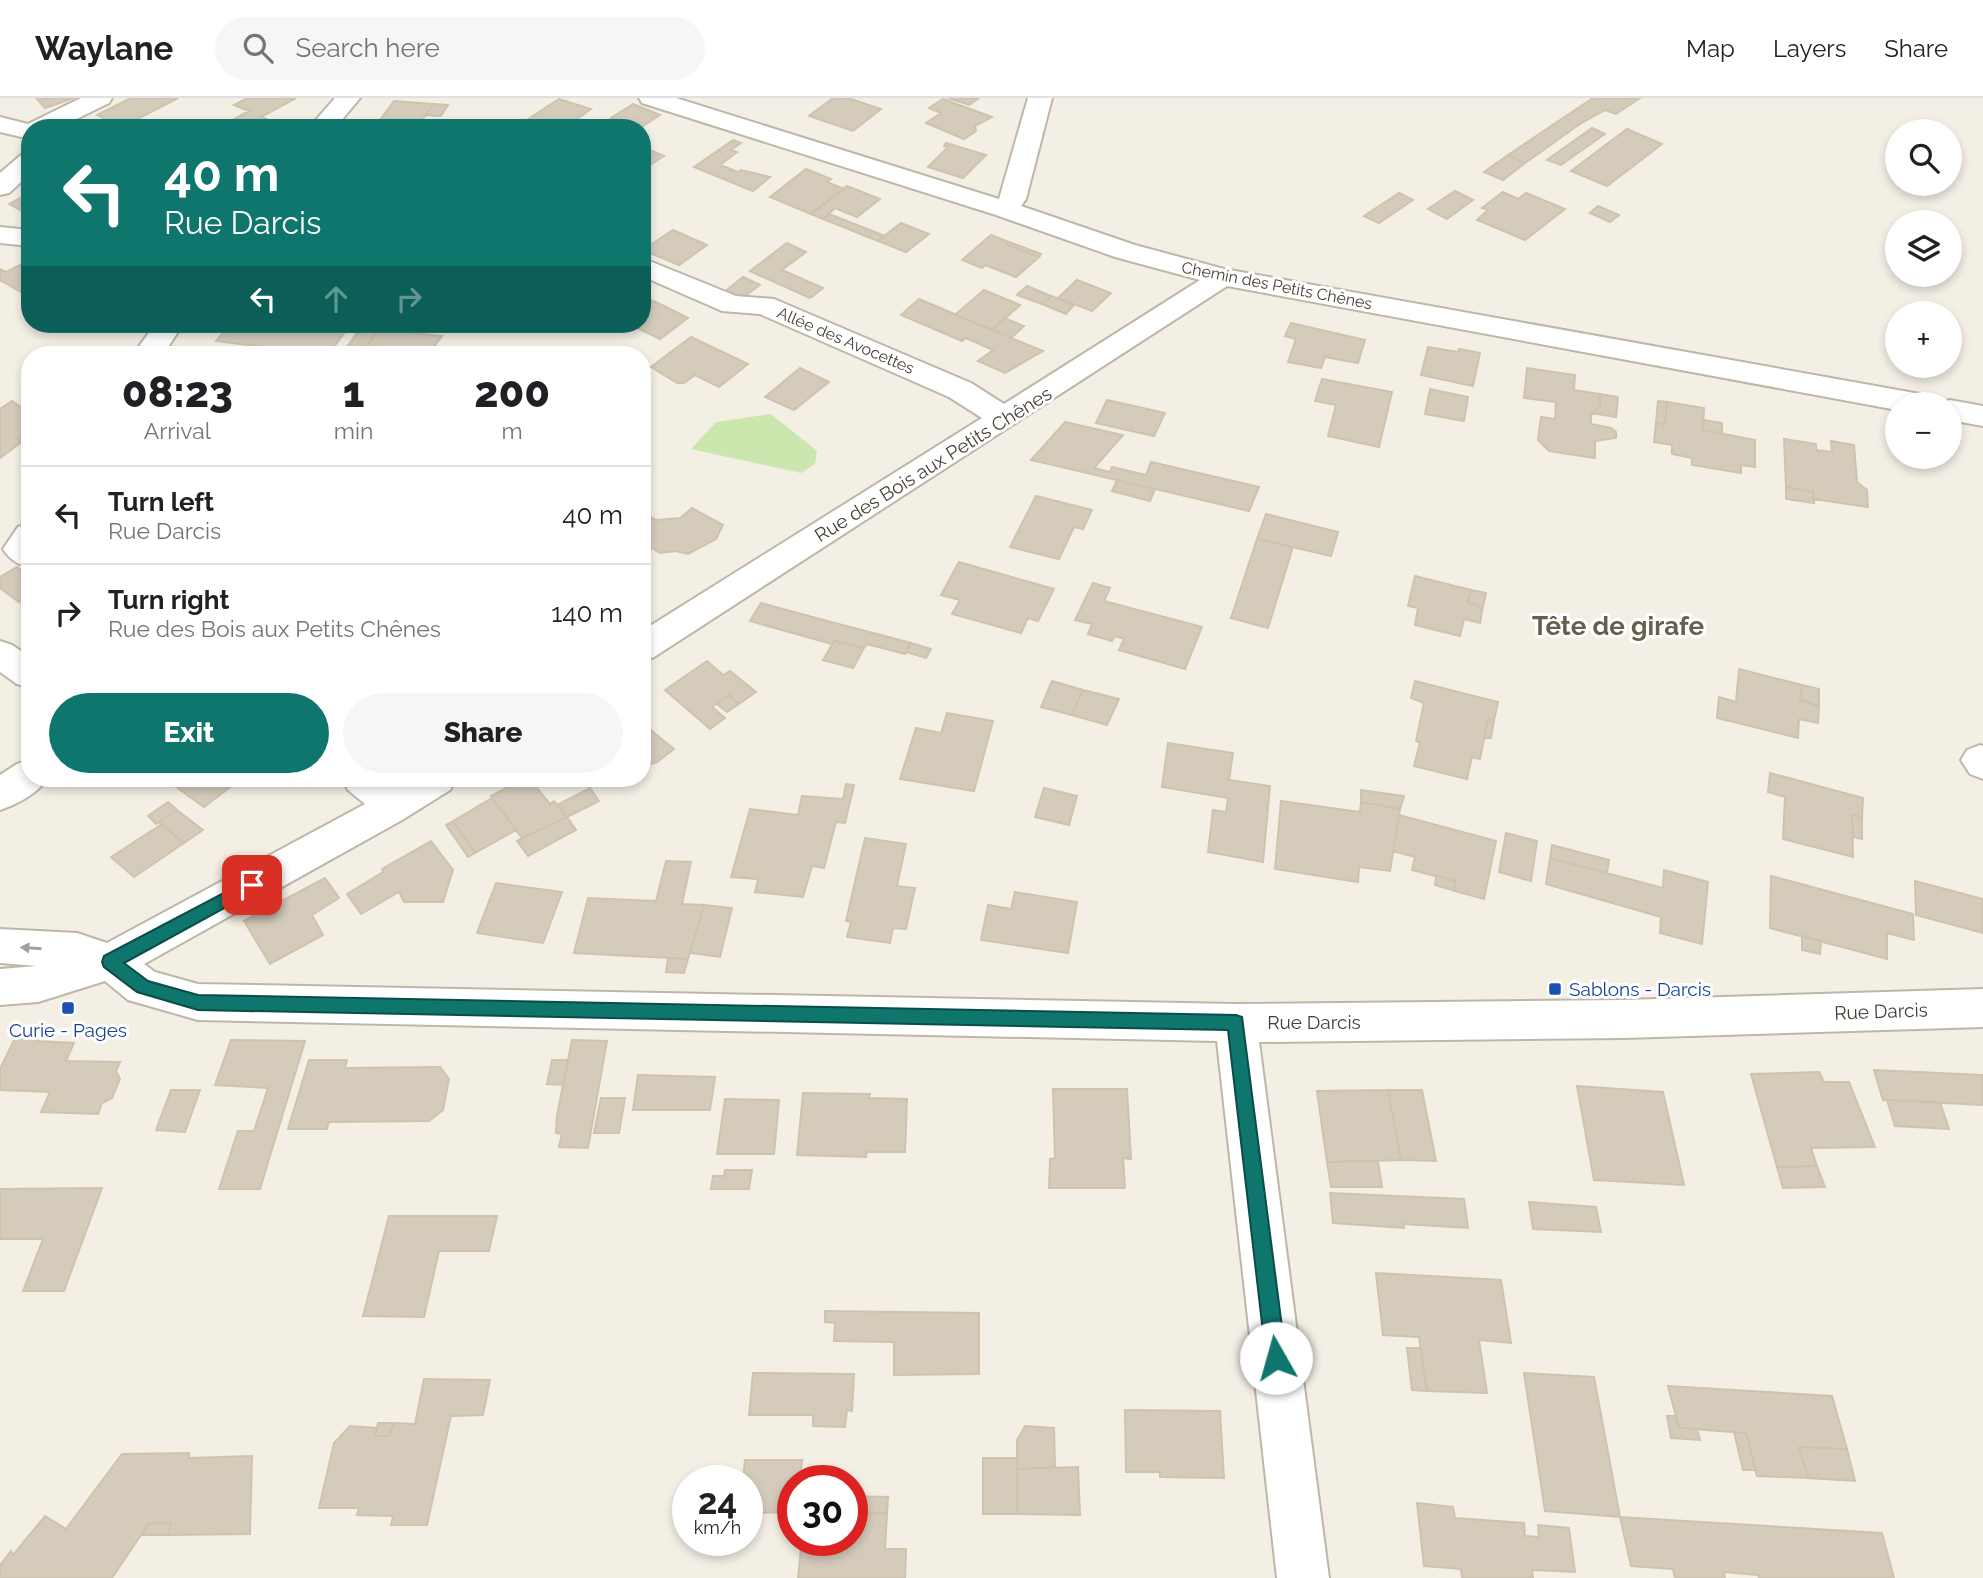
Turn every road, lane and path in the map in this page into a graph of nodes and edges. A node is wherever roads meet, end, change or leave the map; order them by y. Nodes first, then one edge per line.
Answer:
1 (100, 98) edge
2 (348, 98) edge
3 (651, 98) edge
4 (1040, 98) edge
5 (57, 119) edge
6 (329, 119) edge
7 (0, 124) edge
8 (21, 130) edge
9 (21, 168) edge
10 (0, 187) edge
11 (1004, 209) junction
12 (0, 235) edge
13 (21, 238) edge
14 (651, 270) edge
15 (1222, 277) junction
16 (1885, 398) edge
17 (1962, 412) edge
18 (1983, 416) edge
19 (1005, 418) junction
20 (651, 642) edge
21 (0, 654) edge
22 (21, 669) edge
23 (21, 780) edge
24 (373, 787) edge
25 (423, 787) edge
26 (0, 795) edge
27 (388, 809) junction
28 (0, 946) edge
29 (110, 962) junction
30 (0, 988) edge
31 (1983, 1008) edge
32 (1236, 1023) junction
33 (1303, 1578) edge

1 - 5 street
2 - 6 street
3 - 11 street, Chemin des Petits Chênes
4 - 11 street
7 - 8 street
9 - 10 street
11 - 15 street, Chemin des Petits Chênes
12 - 13 street
14 - 19 street, Allée des Avocettes
15 - 16 street, Chemin des Petits Chênes
15 - 19 street, Rue des Bois aux Petits Chênes
17 - 18 street
19 - 20 street, Rue des Bois aux Petits Chênes
21 - 22 street
23 - 26 street
24 - 27 street
25 - 27 street
27 - 29 street
29 -> 28 street, Rue Darcis
29 - 30 street
29 - 32 street, Rue Darcis
31 - 32 street, Rue Darcis
32 - 33 street

